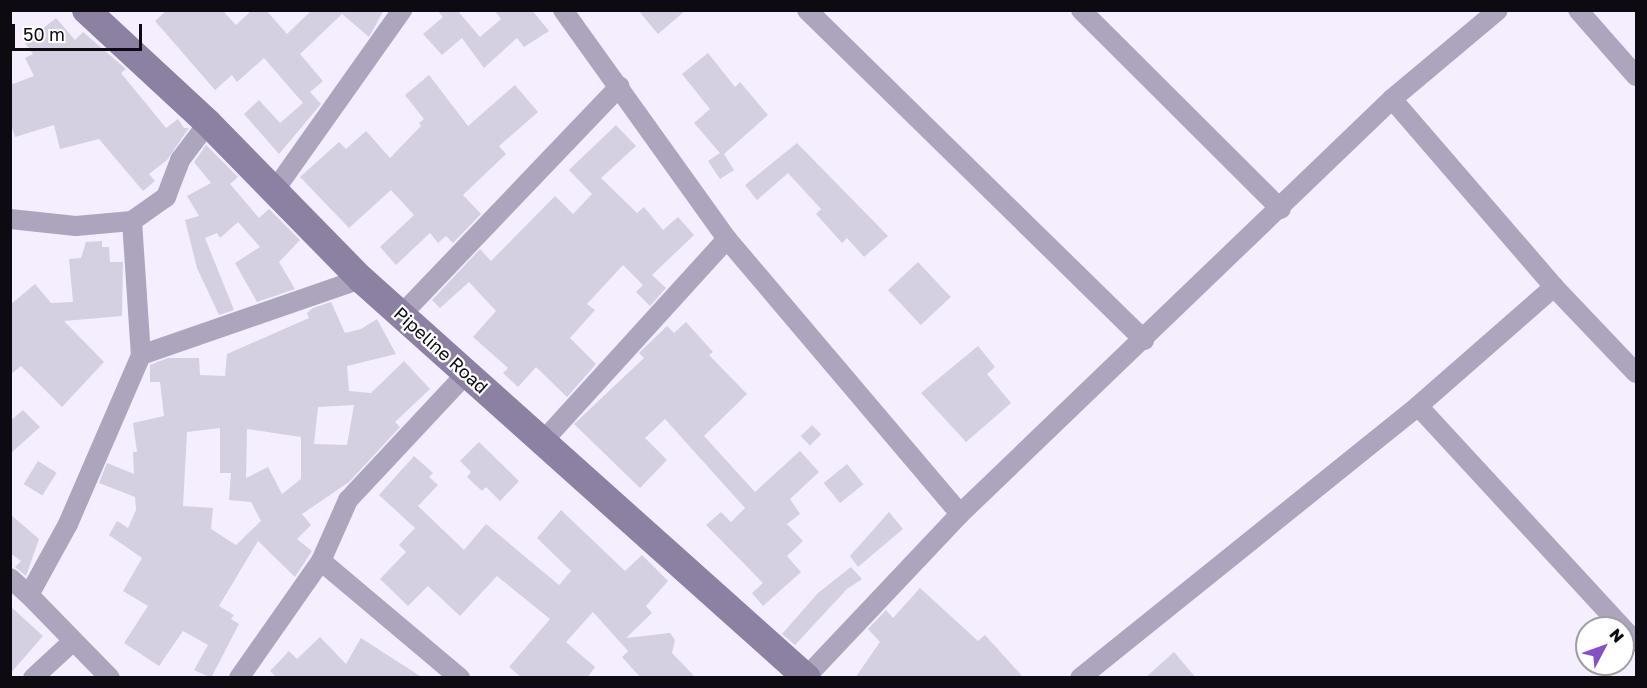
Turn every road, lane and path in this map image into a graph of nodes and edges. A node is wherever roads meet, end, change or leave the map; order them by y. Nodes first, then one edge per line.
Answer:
1 (86, 10) edge
2 (402, 10) edge
3 (563, 10) edge
4 (807, 10) edge
5 (1081, 10) edge
6 (1498, 10) edge
7 (1578, 10) edge
8 (1636, 76) edge
9 (620, 86) junction
10 (1392, 99) junction
11 (208, 123) junction
12 (274, 191) junction
13 (1281, 208) junction
14 (10, 219) edge
15 (132, 220) junction
16 (727, 239) junction
17 (361, 279) junction
18 (1554, 287) junction
19 (402, 314) junction
20 (1144, 340) junction
21 (141, 355) junction
22 (1636, 373) edge
23 (466, 374) junction
24 (1418, 406) junction
25 (544, 440) junction
26 (960, 514) junction
27 (321, 561) junction
28 (10, 578) edge
29 (29, 595) junction
30 (72, 642) junction
31 (1636, 642) edge
32 (1088, 676) edge
33 (806, 677) edge
34 (33, 678) edge
35 (110, 678) edge
36 (239, 678) edge
37 (460, 678) edge

1 - 11 street, Pipeline Road
2 - 12 street
3 - 9 street
4 - 20 street
5 - 13 street
6 - 10 street
7 - 8 street
9 - 16 street
9 - 19 street
10 - 13 street
10 - 18 street
11 - 12 street, Pipeline Road
11 - 15 street
12 - 17 street, Pipeline Road
13 - 20 street
14 - 15 street
15 - 21 street
16 - 25 street
16 - 26 street
17 - 19 street, Pipeline Road
17 - 21 street
18 - 22 street
18 - 24 street
19 - 23 street, Pipeline Road
20 - 26 street
21 - 29 street
23 - 25 street, Pipeline Road
23 - 27 street
24 - 31 street
24 - 32 street
25 - 33 street, Pipeline Road
26 - 33 street
27 - 36 street
27 - 37 street
28 - 29 street
29 - 30 street
30 - 34 street
30 - 35 street

